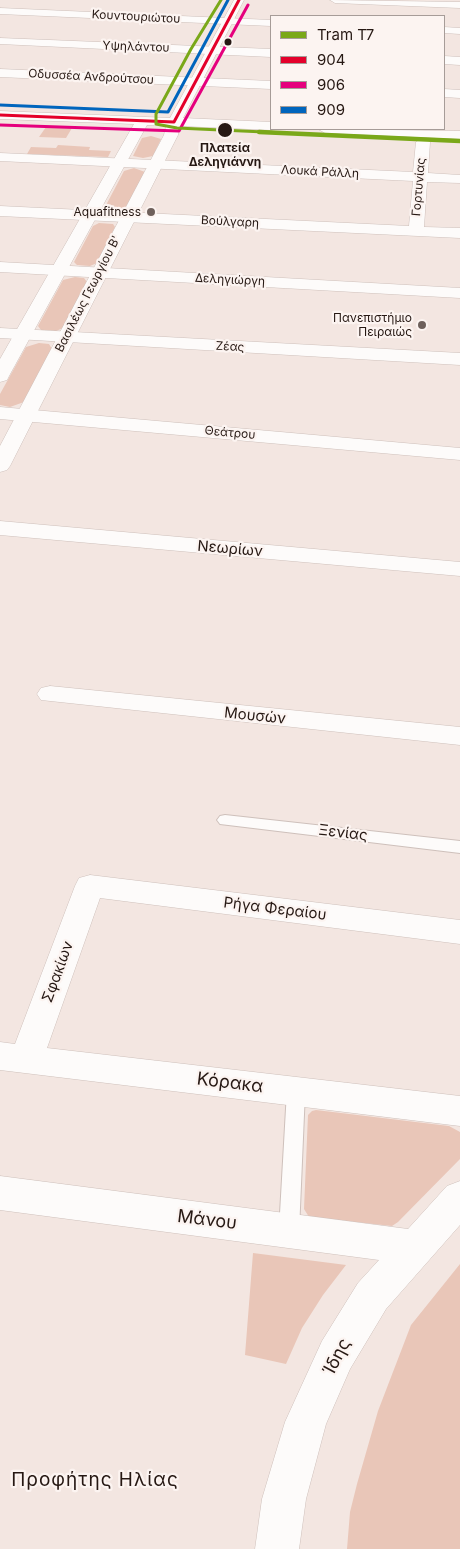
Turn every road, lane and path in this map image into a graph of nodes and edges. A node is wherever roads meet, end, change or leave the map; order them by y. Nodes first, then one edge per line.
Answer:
1 (239, 0) edge
2 (335, 0) edge
3 (460, 5) edge
4 (0, 11) edge
5 (228, 21) junction
6 (270, 23) edge
7 (445, 30) edge
8 (460, 31) edge
9 (0, 41) edge
10 (212, 50) junction
11 (270, 53) edge
12 (445, 60) edge
13 (460, 61) edge
14 (0, 73) edge
15 (196, 82) junction
16 (270, 85) edge
17 (445, 93) edge
18 (460, 94) edge
19 (0, 115) edge
20 (143, 121) junction
21 (174, 122) junction
22 (270, 126) edge
23 (352, 130) edge
24 (460, 134) edge
25 (423, 142) dead end
26 (0, 157) edge
27 (119, 163) junction
28 (155, 164) junction
29 (419, 177) junction
30 (460, 179) edge
31 (0, 211) edge
32 (90, 215) junction
33 (128, 218) junction
34 (416, 231) junction
35 (460, 233) edge
36 (0, 267) edge
37 (59, 270) junction
38 (100, 272) junction
39 (460, 293) edge
40 (0, 333) edge
41 (23, 334) junction
42 (66, 338) junction
43 (460, 359) edge
44 (0, 376) edge
45 (0, 413) edge
46 (27, 414) junction
47 (460, 454) edge
48 (0, 466) edge
49 (0, 528) edge
50 (460, 569) edge
51 (50, 694) dead end
52 (460, 736) edge
53 (225, 820) dead end
54 (460, 847) edge
55 (90, 886) joint
56 (460, 932) edge
57 (13, 1057) edge
58 (296, 1091) junction
59 (460, 1111) edge
60 (0, 1193) edge
61 (460, 1198) edge
62 (289, 1231) junction
63 (414, 1246) junction
64 (276, 1549) edge

1 - 5 street, Βασιλέως Γεωργίου Β'
2 - 3 street
4 - 5 street, Κουντουριώτου
5 - 6 street, Κουντουριώτου
5 - 10 street, Βασιλέως Γεωργίου Β'
7 - 8 street
9 - 10 street, Υψηλάντου
10 - 11 street, Υψηλάντου
10 - 15 street, Βασιλέως Γεωργίου Β'
12 - 13 street
14 - 15 street, Οδυσσέα Ανδρούτσου
15 - 16 street, Οδυσσέα Ανδρούτσου
15 - 21 street, Βασιλέως Γεωργίου Β'
17 - 18 street
19 - 20 street
20 - 21 street
20 - 27 street
21 - 22 street
21 - 28 street, Βασιλέως Γεωργίου Β'
23 - 24 street
25 - 29 street, Γορτυνίας
26 - 27 street, Λουκά Ράλλη
27 - 28 street, Λουκά Ράλλη
27 - 32 street
28 - 29 street, Λουκά Ράλλη
28 - 33 street, Βασιλέως Γεωργίου Β'
29 - 30 street, Λουκά Ράλλη
29 - 34 street, Γορτυνίας
31 - 32 street, Βούλγαρη
32 - 33 street, Βούλγαρη
32 - 37 street
33 - 34 street, Βούλγαρη
33 - 38 street, Βασιλέως Γεωργίου Β'
34 - 35 street, Βούλγαρη
36 - 37 street, Δεληγιώργη
37 - 38 street, Δεληγιώργη
37 - 41 street
38 - 39 street, Δεληγιώργη
38 - 42 street, Βασιλέως Γεωργίου Β'
40 - 41 street, Ζέας
41 - 42 street, Ζέας
41 - 44 street
42 - 43 street, Ζέας
42 - 46 street, Βασιλέως Γεωργίου Β'
45 - 46 street, Θεάτρου
46 - 47 street, Θεάτρου
46 - 48 street, Βασιλέως Γεωργίου Β'
49 - 50 street, Νεωρίων
51 - 52 street, Μουσών
53 - 54 lane, Ξενίας
55 - 56 street, Ρήγα Φεραίου
55 - 57 street, Σφακίων
57 - 58 street, Κόρακα
58 - 59 street, Κόρακα
58 - 62 lane
60 - 62 street, Μάνου
61 - 63 street, Ίδης
62 - 63 street, Μάνου
63 - 64 street, Ίδης

